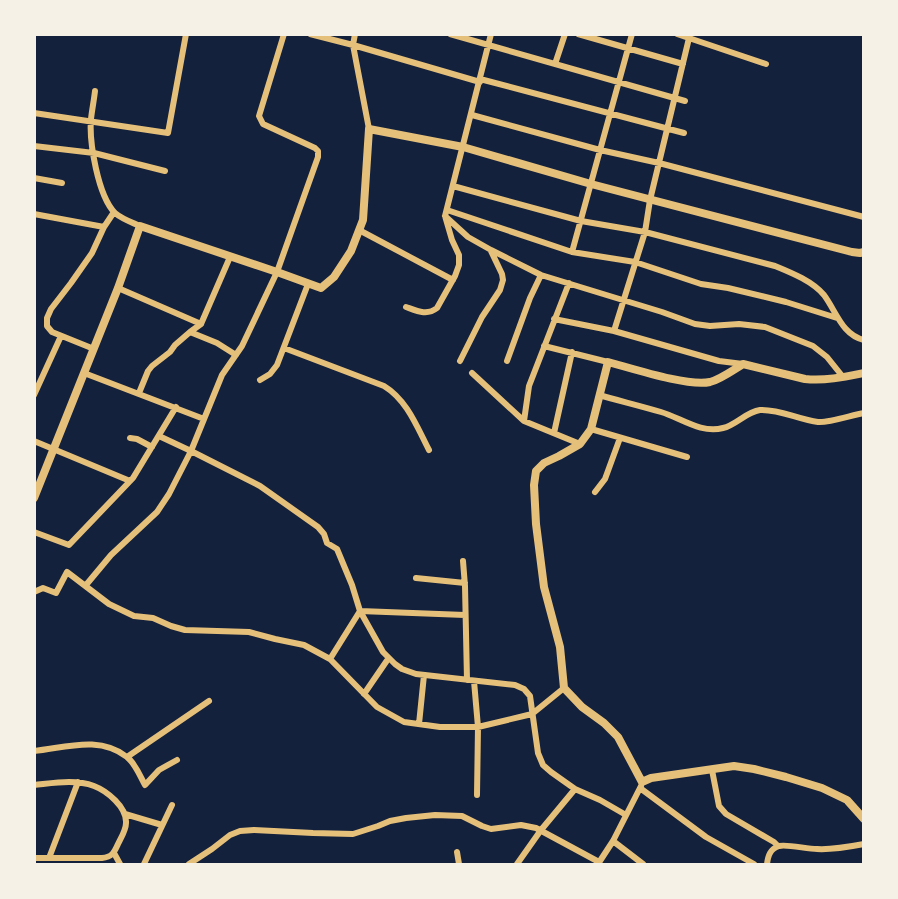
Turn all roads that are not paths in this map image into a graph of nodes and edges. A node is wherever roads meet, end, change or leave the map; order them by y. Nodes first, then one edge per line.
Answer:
1 (186, 34) edge
2 (284, 34) edge
3 (310, 34) edge
4 (355, 34) edge
5 (450, 34) edge
6 (492, 34) edge
7 (565, 34) edge
8 (578, 34) edge
9 (632, 34) edge
10 (677, 34) edge
11 (689, 37) edge
12 (353, 45) junction
13 (489, 45) junction
14 (628, 49) junction
15 (555, 64) junction
16 (683, 64) junction
17 (766, 64) dead end
18 (480, 81) junction
19 (619, 82) junction
20 (95, 91) dead end
21 (675, 98) junction
22 (685, 101) dead end
23 (610, 112) junction
24 (34, 113) edge
25 (472, 115) junction
26 (91, 121) junction
27 (369, 129) junction
28 (668, 129) junction
29 (684, 133) dead end
30 (34, 146) edge
31 (463, 147) junction
32 (600, 150) junction
33 (94, 153) junction
34 (659, 163) junction
35 (165, 171) dead end
36 (34, 178) edge
37 (62, 183) dead end
38 (591, 184) junction
39 (453, 186) junction
40 (650, 200) junction
41 (114, 212) junction
42 (446, 213) junction
43 (34, 214) edge
44 (864, 217) edge
45 (580, 221) junction
46 (140, 226) junction
47 (104, 227) junction
48 (359, 230) junction
49 (645, 232) junction
50 (491, 250) junction
51 (572, 252) junction
52 (864, 252) edge
53 (230, 257) junction
54 (635, 262) junction
55 (278, 272) junction
56 (541, 275) junction
57 (453, 280) junction
58 (569, 283) junction
59 (308, 284) junction
60 (118, 288) junction
61 (622, 301) junction
62 (406, 307) dead end
63 (837, 318) junction
64 (554, 319) junction
65 (201, 324) junction
66 (614, 331) junction
67 (189, 332) junction
68 (61, 336) junction
69 (864, 340) edge
70 (544, 346) junction
71 (284, 348) junction
72 (94, 349) junction
73 (572, 352) junction
74 (236, 355) junction
75 (460, 361) dead end
76 (507, 361) dead end
77 (608, 362) junction
78 (743, 364) junction
79 (864, 372) edge
80 (84, 373) junction
81 (472, 373) dead end
82 (843, 377) junction
83 (260, 380) dead end
84 (139, 393) junction
85 (34, 395) edge
86 (599, 395) junction
87 (176, 407) junction
88 (864, 413) edge
89 (204, 419) junction
90 (524, 421) junction
91 (591, 429) junction
92 (554, 433) junction
93 (159, 436) junction
94 (130, 438) dead end
95 (620, 438) junction
96 (34, 441) edge
97 (580, 444) junction
98 (152, 447) junction
99 (54, 450) junction
100 (191, 450) junction
101 (429, 450) dead end
102 (687, 457) dead end
103 (130, 481) junction
104 (595, 492) dead end
105 (34, 498) edge
106 (34, 532) edge
107 (463, 561) dead end
108 (416, 578) dead end
109 (465, 583) junction
110 (86, 585) junction
111 (34, 592) edge
112 (360, 611) junction
113 (465, 615) junction
114 (388, 658) junction
115 (330, 660) junction
116 (424, 675) junction
117 (470, 680) junction
118 (564, 688) junction
119 (364, 694) junction
120 (209, 701) dead end
121 (532, 714) junction
122 (419, 724) junction
123 (478, 728) junction
124 (34, 751) edge
125 (128, 757) junction
126 (177, 760) dead end
127 (712, 770) junction
128 (78, 782) junction
129 (34, 785) edge
130 (641, 785) junction
131 (575, 789) junction
132 (477, 795) dead end
133 (172, 805) dead end
134 (125, 814) junction
135 (626, 815) junction
136 (864, 819) edge
137 (162, 825) junction
138 (541, 830) junction
139 (613, 841) junction
140 (864, 844) edge
141 (778, 846) junction
142 (457, 852) dead end
143 (114, 853) junction
144 (34, 858) edge
145 (49, 858) junction
146 (598, 863) edge
147 (120, 864) edge
148 (144, 864) edge
149 (189, 864) edge
150 (459, 864) edge
151 (517, 864) edge
152 (643, 864) edge
153 (754, 864) edge
154 (767, 864) edge

1 - 26 street
2 - 55 street
3 - 12 street
4 - 12 street
5 - 13 street
6 - 13 street
7 - 15 street
8 - 14 street
9 - 14 street
10 - 11 street
11 - 16 street
11 - 17 street
12 - 18 street
12 - 27 street
13 - 15 street
13 - 18 street
14 - 16 street
14 - 19 street
15 - 19 street
16 - 21 street
18 - 23 street
18 - 25 street
19 - 21 street
19 - 23 street
20 - 26 street
21 - 22 street
21 - 28 street
23 - 28 street
23 - 32 street
24 - 26 street
25 - 31 street
25 - 32 street
26 - 33 street
27 - 31 street
27 - 48 street
28 - 29 street
28 - 34 street
30 - 33 street
31 - 38 street
31 - 39 street
32 - 34 street
32 - 38 street
33 - 35 street
33 - 41 street
34 - 40 street
34 - 44 street
36 - 37 street
38 - 40 street
38 - 45 street
39 - 42 street
39 - 45 street
40 - 49 street
40 - 52 street
41 - 46 street
41 - 47 street
42 - 50 street
42 - 51 street
42 - 57 street
43 - 47 street
45 - 49 street
45 - 51 street
46 - 53 street
46 - 60 street
47 - 68 street
48 - 57 street
48 - 59 street
49 - 54 street
49 - 63 street
50 - 56 street
50 - 75 street
51 - 54 street
53 - 55 street
53 - 65 street
54 - 61 street
54 - 63 street
55 - 59 street
55 - 74 street
56 - 58 street
56 - 76 street
57 - 62 street
58 - 61 street
58 - 64 street
59 - 71 street
60 - 65 street
60 - 72 street
61 - 66 street
61 - 82 street
63 - 69 street
64 - 66 street
64 - 70 street
65 - 67 street
66 - 78 street
67 - 74 street
67 - 84 street
68 - 72 street
68 - 85 street
70 - 73 street
70 - 90 street
71 - 83 street
71 - 101 street
72 - 80 street
73 - 77 street
73 - 92 street
74 - 89 street
77 - 78 street
77 - 86 street
78 - 82 street
79 - 82 street
80 - 84 street
80 - 99 street
81 - 90 street
84 - 87 street
86 - 88 street
86 - 91 street
87 - 89 street
87 - 93 street
89 - 100 street
90 - 92 street
91 - 95 street
91 - 97 street
92 - 97 street
93 - 98 street
93 - 100 street
94 - 98 street
95 - 102 street
95 - 104 street
96 - 99 street
97 - 118 street
98 - 103 street
99 - 103 street
99 - 105 street
100 - 110 street
100 - 112 street
103 - 106 street
107 - 109 street
108 - 109 street
109 - 113 street
110 - 111 street
110 - 115 street
112 - 113 street
112 - 114 street
112 - 115 street
113 - 117 street
114 - 116 street
114 - 119 street
115 - 119 street
116 - 117 street
116 - 122 street
117 - 121 street
117 - 123 street
118 - 121 street
118 - 130 street
119 - 122 street
120 - 125 street
121 - 123 street
121 - 131 street
122 - 123 street
123 - 132 street
124 - 125 street
125 - 126 street
127 - 130 street
127 - 136 street
127 - 141 street
128 - 129 street
128 - 134 street
128 - 145 street
130 - 135 street
130 - 153 street
131 - 135 street
131 - 138 street
133 - 137 street
134 - 137 street
134 - 143 street
135 - 139 street
137 - 148 street
138 - 146 street
138 - 149 street
138 - 151 street
139 - 146 street
139 - 152 street
140 - 141 street
141 - 154 street
142 - 150 street
143 - 145 street
143 - 147 street
144 - 145 street

